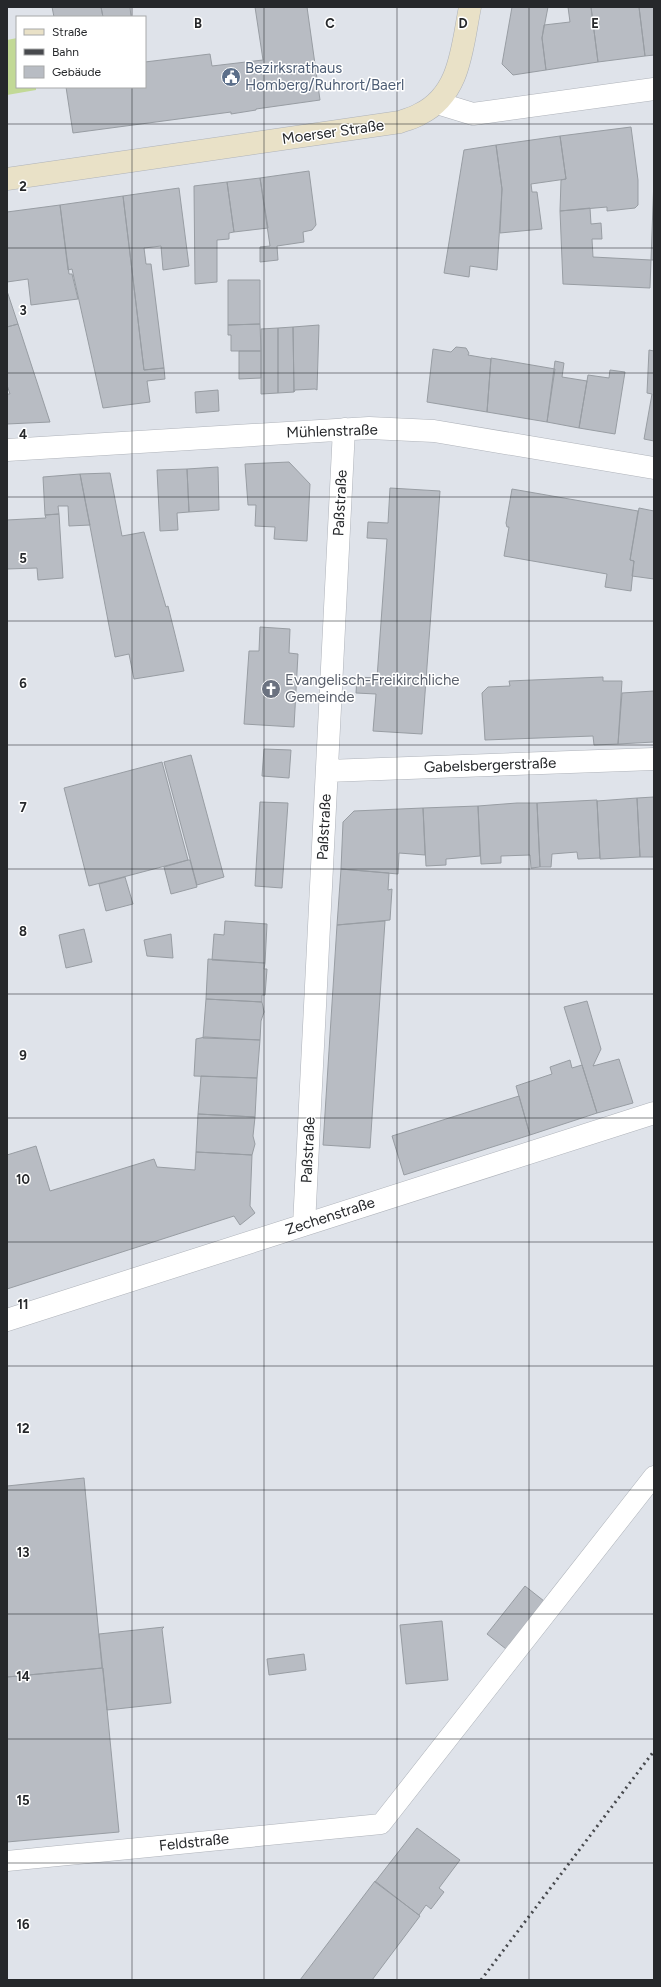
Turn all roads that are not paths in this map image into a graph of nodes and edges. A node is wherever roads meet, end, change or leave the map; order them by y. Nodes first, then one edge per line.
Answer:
1 (470, 7) edge
2 (654, 89) edge
3 (437, 103) junction
4 (7, 179) edge
5 (344, 429) junction
6 (7, 450) edge
7 (654, 468) edge
8 (654, 759) edge
9 (327, 771) junction
10 (654, 1113) edge
11 (304, 1224) junction
12 (7, 1320) edge
13 (654, 1476) edge
14 (7, 1861) edge

1 - 3 street
2 - 3 street
3 - 4 street, Moerser Straße
5 - 6 street, Mühlenstraße
5 - 7 street, Mühlenstraße
5 - 9 street, Paßstraße
8 - 9 street, Gabelsbergerstraße
9 - 11 street, Paßstraße
10 - 11 street, Zechenstraße
11 - 12 street, Zechenstraße
13 - 14 lane, Feldstraße

